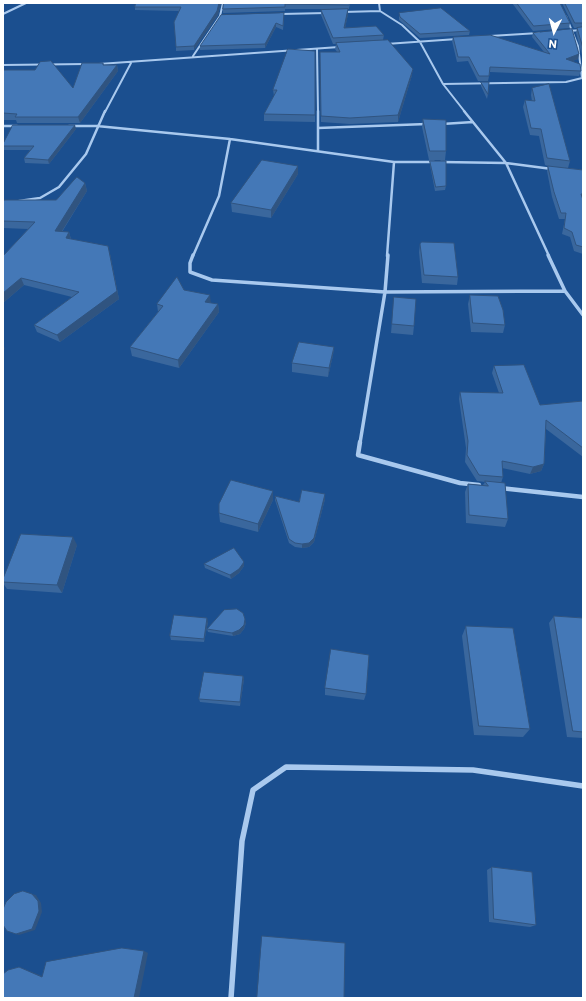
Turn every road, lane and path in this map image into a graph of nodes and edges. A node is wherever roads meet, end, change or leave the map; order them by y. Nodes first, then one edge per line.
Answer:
1 (26, 3) edge
2 (223, 3) edge
3 (379, 3) edge
4 (380, 10) junction
5 (563, 10) edge
6 (333, 12) edge
7 (341, 12) edge
8 (3, 14) edge
9 (279, 14) edge
10 (220, 16) junction
11 (227, 16) edge
12 (574, 30) junction
13 (583, 30) edge
14 (566, 31) edge
15 (543, 32) edge
16 (489, 36) edge
17 (458, 39) edge
18 (420, 42) junction
19 (380, 44) edge
20 (341, 47) edge
21 (317, 49) junction
22 (193, 56) junction
23 (131, 63) junction
24 (91, 64) edge
25 (99, 64) edge
26 (3, 65) edge
27 (443, 84) junction
28 (473, 122) junction
29 (428, 124) edge
30 (436, 124) edge
31 (3, 126) edge
32 (19, 126) edge
33 (66, 126) edge
34 (97, 126) junction
35 (318, 128) junction
36 (230, 139) junction
37 (318, 151) junction
38 (394, 162) junction
39 (506, 163) junction
40 (560, 170) edge
41 (13, 201) edge
42 (566, 291) junction
43 (385, 292) junction
44 (583, 315) edge
45 (483, 486) edge
46 (498, 487) edge
47 (583, 497) edge
48 (583, 786) edge
49 (231, 998) edge

1 - 8 street
2 - 10 street
3 - 4 street
4 - 7 street
4 - 18 street
5 - 12 street
6 - 9 street
10 - 11 street
10 - 22 street
12 - 13 street
12 - 14 street
12 - 27 street
15 - 16 street
17 - 18 street
18 - 19 street
18 - 27 street
20 - 21 street
21 - 22 street
21 - 35 street
22 - 23 street
23 - 25 street
23 - 34 street
24 - 26 street
27 - 28 street
28 - 30 street
28 - 39 street
29 - 35 street
31 - 32 street
33 - 34 street
34 - 36 street
34 - 41 street
35 - 37 street
36 - 37 street
36 - 43 street
37 - 38 street
38 - 39 street
38 - 43 street
39 - 40 street
39 - 42 street
42 - 43 street
42 - 44 street
43 - 45 street
46 - 47 street
48 - 49 street

